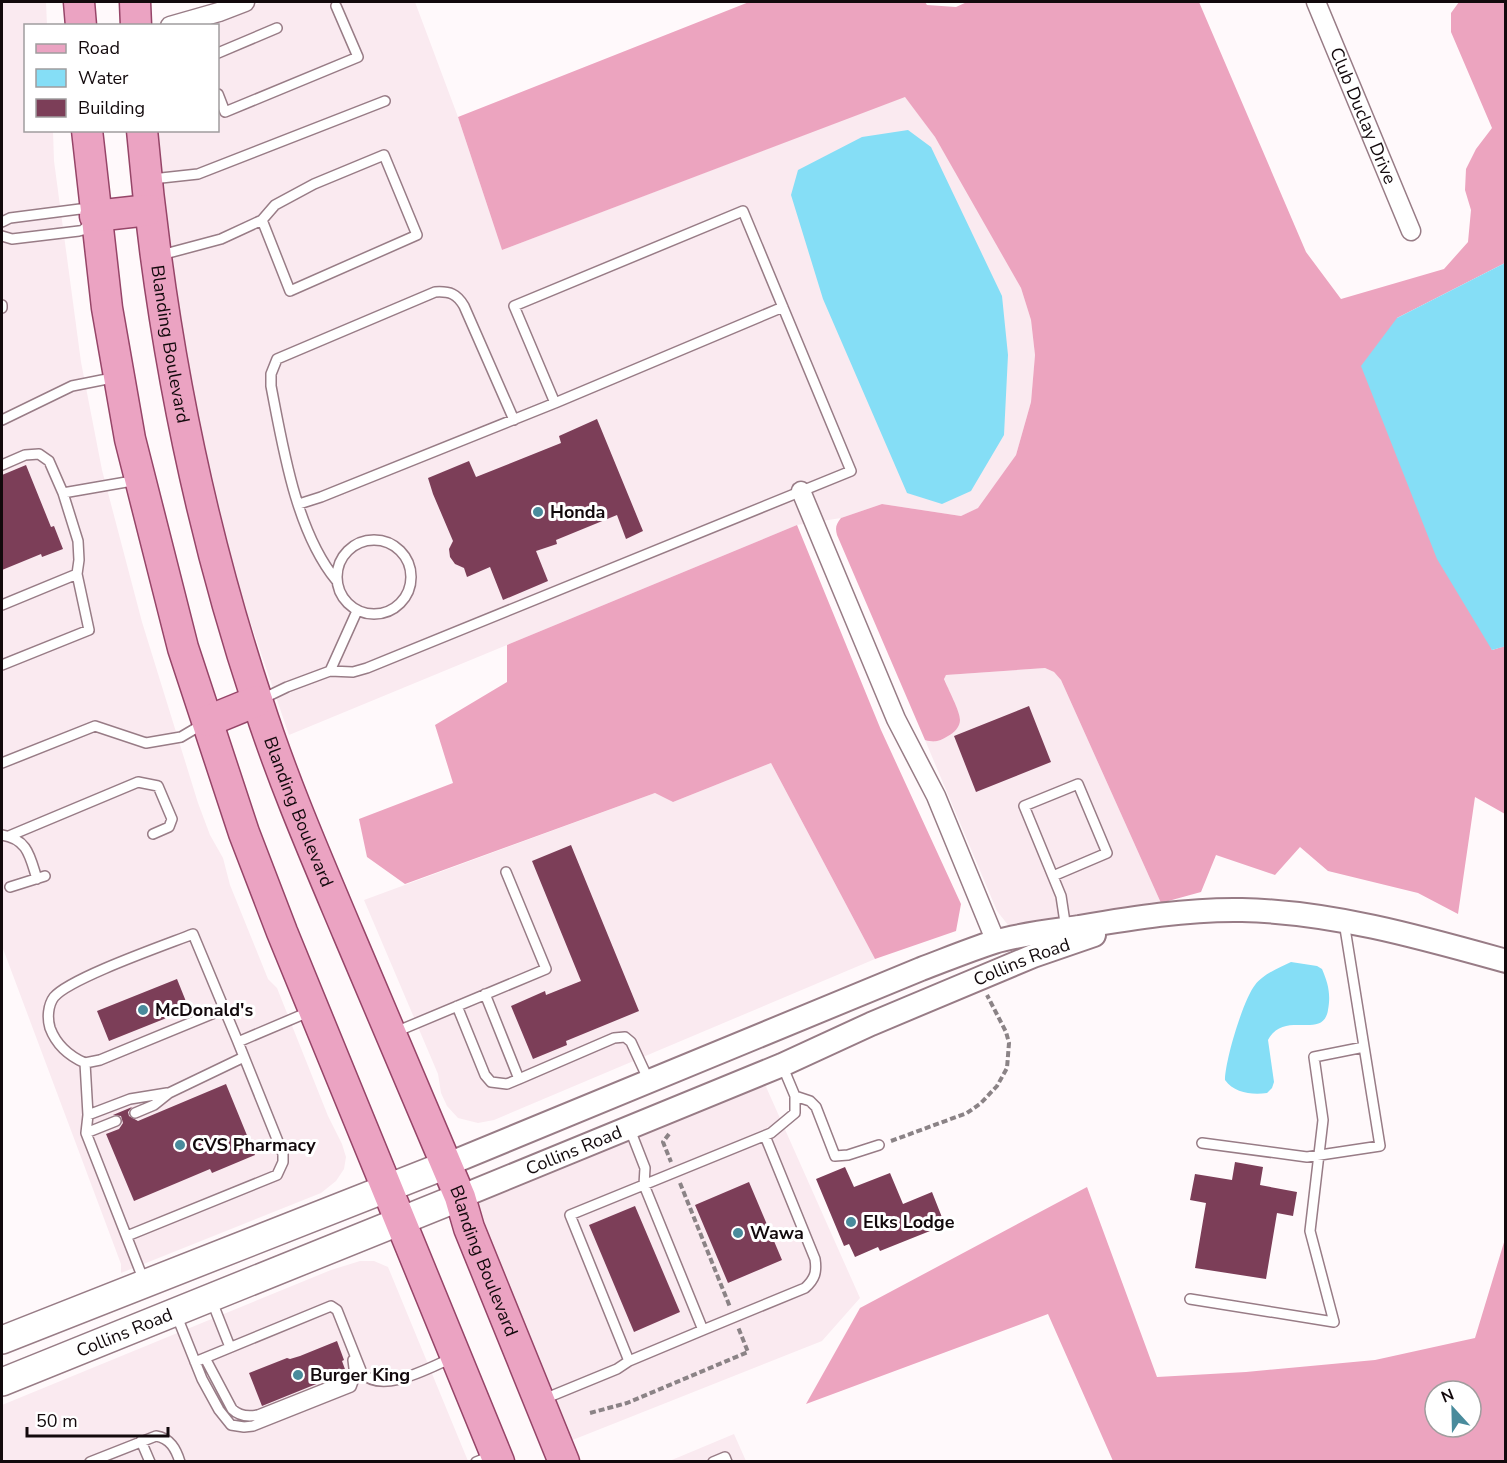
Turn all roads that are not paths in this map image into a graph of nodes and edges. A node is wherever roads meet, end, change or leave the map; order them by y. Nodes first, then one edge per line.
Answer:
1 (79, 2) edge
2 (135, 2) edge
3 (245, 2) edge
4 (1317, 2) edge
5 (336, 6) dead end
6 (81, 24) edge
7 (136, 24) edge
8 (177, 24) edge
9 (277, 28) dead end
10 (219, 53) edge
11 (219, 97) edge
12 (385, 101) dead end
13 (87, 132) edge
14 (142, 132) edge
15 (146, 179) junction
16 (149, 210) junction
17 (95, 216) junction
18 (262, 220) junction
19 (2, 222) edge
20 (1411, 231) dead end
21 (2, 236) edge
22 (155, 257) junction
23 (783, 307) junction
24 (119, 377) junction
25 (555, 403) junction
26 (2, 420) edge
27 (514, 420) junction
28 (2, 465) edge
29 (140, 480) junction
30 (801, 491) junction
31 (63, 494) junction
32 (299, 504) junction
33 (77, 574) junction
34 (336, 580) junction
35 (2, 605) edge
36 (357, 611) junction
37 (2, 665) edge
38 (330, 671) junction
39 (257, 701) junction
40 (208, 721) junction
41 (2, 763) edge
42 (153, 834) dead end
43 (5, 836) edge
44 (506, 872) dead end
45 (1053, 876) junction
46 (10, 887) dead end
47 (1146, 916) junction
48 (1344, 922) junction
49 (1066, 929) junction
50 (996, 942) junction
51 (1506, 961) edge
52 (485, 994) junction
53 (457, 1006) junction
54 (224, 1009) junction
55 (313, 1010) junction
56 (391, 1034) junction
57 (238, 1042) junction
58 (1364, 1047) junction
59 (244, 1057) junction
60 (85, 1063) junction
61 (782, 1065) junction
62 (519, 1079) junction
63 (649, 1082) junction
64 (169, 1093) junction
65 (795, 1096) junction
66 (135, 1113) dead end
67 (88, 1115) junction
68 (116, 1121) dead end
69 (628, 1127) junction
70 (86, 1133) junction
71 (765, 1136) junction
72 (1202, 1143) dead end
73 (879, 1145) road end
74 (1319, 1156) junction
75 (446, 1165) junction
76 (644, 1185) junction
77 (386, 1189) junction
78 (460, 1197) junction
79 (399, 1222) junction
80 (127, 1236) junction
81 (145, 1284) junction
82 (211, 1298) junction
83 (1190, 1299) dead end
84 (175, 1312) junction
85 (704, 1330) junction
86 (2, 1340) edge
87 (230, 1347) junction
88 (353, 1349) junction
89 (456, 1357) junction
90 (205, 1358) junction
91 (629, 1361) junction
92 (195, 1362) junction
93 (355, 1374) junction
94 (2, 1382) edge
95 (389, 1382) junction
96 (351, 1387) junction
97 (539, 1401) junction
98 (141, 1441) junction
99 (491, 1459) edge
100 (90, 1461) edge
101 (150, 1461) edge
102 (180, 1461) edge
103 (564, 1461) edge
104 (713, 1461) edge
105 (727, 1461) edge

1 - 6 main road
2 - 7 main road
3 - 8 street
4 - 20 street, Club Duclay Drive
5 - 11 lane
9 - 10 lane
12 - 15 lane
13 - 17 main road
14 - 15 main road, Blanding Boulevard
15 - 16 main road, Blanding Boulevard
16 - 17 main road
16 - 22 main road, Blanding Boulevard
17 - 19 lane
17 - 21 lane
17 - 24 main road
18 - 18 lane
18 - 22 lane
22 - 39 main road, Blanding Boulevard
23 - 25 lane
23 - 25 lane
23 - 30 lane
24 - 26 lane
24 - 29 main road
25 - 27 lane
27 - 32 lane
27 - 32 lane
28 - 31 lane
29 - 31 lane
29 - 40 main road
30 - 38 lane
30 - 50 street
31 - 33 lane
32 - 34 lane
33 - 35 lane
33 - 37 lane
34 - 36 lane
34 - 36 lane
36 - 38 lane
38 - 39 lane
39 - 40 main road
39 - 56 main road, Blanding Boulevard
40 - 41 lane
40 - 55 main road
42 - 43 lane
43 - 46 lane
44 - 52 lane
45 - 45 lane
45 - 49 lane
47 - 48 street, Collins Road
47 - 49 street, Collins Road
47 - 61 street, Collins Road
48 - 51 street, Collins Road
48 - 58 lane
49 - 50 street, Collins Road
50 - 63 street, Collins Road
52 - 53 lane
52 - 62 lane
53 - 56 lane
53 - 62 lane
54 - 57 lane
54 - 60 lane
54 - 60 lane
55 - 57 lane
55 - 77 main road
56 - 75 main road, Blanding Boulevard
57 - 59 lane
58 - 74 lane
58 - 74 lane
59 - 64 lane
59 - 80 lane
60 - 67 lane
61 - 65 lane
61 - 69 street, Collins Road
62 - 63 lane
63 - 75 street, Collins Road
64 - 66 lane
64 - 67 lane
65 - 71 lane
65 - 73 lane
67 - 70 lane
68 - 70 lane
69 - 76 lane
69 - 78 street, Collins Road
70 - 80 lane
71 - 76 lane
71 - 85 lane
72 - 74 lane
74 - 83 lane
75 - 77 main road, Collins Road
75 - 78 main road, Blanding Boulevard
76 - 85 lane
76 - 91 lane
77 - 79 main road
77 - 81 main road, Collins Road
78 - 79 main road, Collins Road
78 - 97 main road, Blanding Boulevard
79 - 82 main road, Collins Road
79 - 89 main road
80 - 81 lane
81 - 86 main road, Collins Road
82 - 84 main road, Collins Road
82 - 87 lane
84 - 92 lane
84 - 94 main road, Collins Road
85 - 91 lane
87 - 88 lane
87 - 90 lane
88 - 93 lane
88 - 95 lane
89 - 95 lane
89 - 99 main road
90 - 92 lane
90 - 93 lane
91 - 97 lane
92 - 96 lane
93 - 96 lane
95 - 96 lane
97 - 103 main road, Blanding Boulevard
98 - 100 lane
98 - 101 lane
98 - 102 lane
104 - 105 lane

